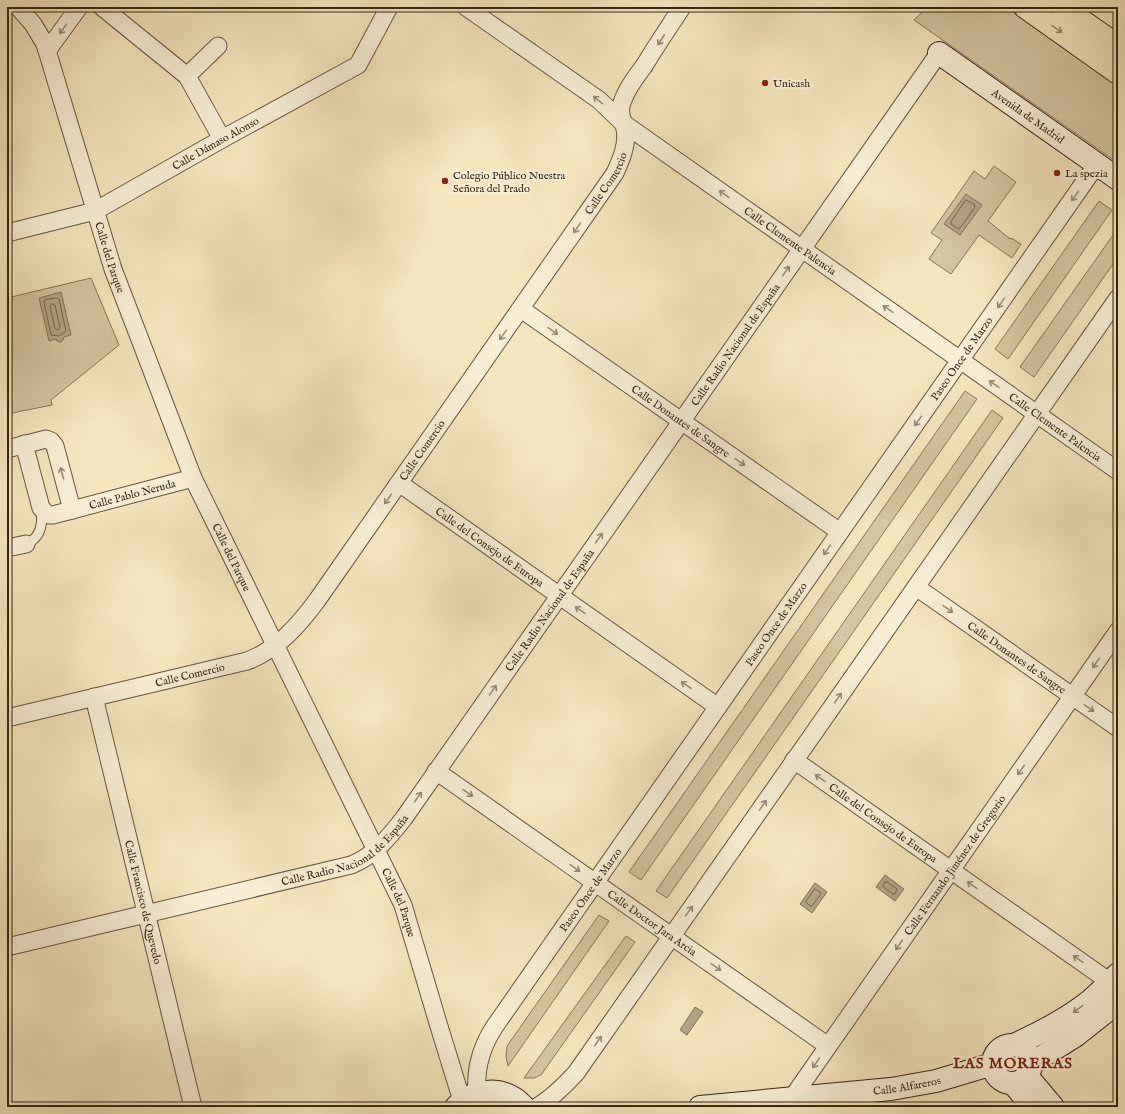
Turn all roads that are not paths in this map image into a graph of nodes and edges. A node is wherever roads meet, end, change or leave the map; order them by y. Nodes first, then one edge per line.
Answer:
1 (18, 7) edge
2 (79, 7) edge
3 (102, 7) edge
4 (389, 7) edge
5 (466, 7) edge
6 (682, 7) edge
7 (1025, 7) edge
8 (1062, 7) edge
9 (218, 46) dead end
10 (1118, 46) edge
11 (47, 52) junction
12 (938, 53) joint
13 (1118, 73) edge
14 (187, 76) junction
15 (623, 123) junction
16 (222, 139) junction
17 (1097, 164) junction
18 (1118, 179) edge
19 (95, 211) junction
20 (7, 233) edge
21 (801, 249) junction
22 (1118, 298) edge
23 (521, 309) junction
24 (960, 360) junction
25 (1037, 414) junction
26 (681, 421) junction
27 (24, 444) junction
28 (7, 449) edge
29 (1118, 471) edge
30 (193, 478) junction
31 (399, 483) junction
32 (41, 508) junction
33 (72, 510) junction
34 (840, 532) junction
35 (26, 544) joint
36 (7, 548) edge
37 (916, 587) junction
38 (559, 595) junction
39 (1118, 631) edge
40 (276, 646) junction
41 (1072, 696) junction
42 (94, 697) junction
43 (718, 707) junction
44 (7, 718) edge
45 (1118, 728) edge
46 (794, 760) junction
47 (436, 771) junction
48 (376, 849) junction
49 (951, 870) junction
50 (595, 882) junction
51 (146, 914) junction
52 (672, 936) junction
53 (7, 947) edge
54 (1114, 978) edge
55 (1118, 1002) edge
56 (1016, 1044) junction
57 (828, 1046) junction
58 (993, 1064) junction
59 (1024, 1074) junction
60 (792, 1098) junction
61 (465, 1100) edge
62 (193, 1107) edge
63 (524, 1107) edge
64 (537, 1107) edge
65 (700, 1107) edge
66 (1032, 1107) edge
67 (1053, 1107) edge

1 - 11 street, Calle del Parque
2 -> 11 street
3 - 14 street
4 - 16 street, Calle Dámaso Alonso
15 -> 5 street, Calle Clemente Palencia
6 -> 15 street, Calle Comercio
7 -> 13 main road
8 - 10 main road
9 - 14 street
11 - 19 street, Calle del Parque
12 - 17 street, Avenida de Madrid
12 - 21 street, Calle Radio Nacional de España
14 - 16 street
21 -> 15 street, Calle Clemente Palencia
15 -> 23 street, Calle Comercio
16 - 19 street, Calle Dámaso Alonso
17 - 18 street, Avenida de Madrid
17 -> 24 street, Paseo Once de Marzo
19 - 20 street, Calle Dámaso Alonso
19 - 30 street, Calle del Parque
24 -> 21 street, Calle Clemente Palencia
26 -> 21 street, Calle Radio Nacional de España
22 - 25 street
23 -> 26 street, Calle Donantes de Sangre
23 -> 31 street, Calle Comercio
25 -> 24 street, Calle Clemente Palencia
24 -> 34 street, Paseo Once de Marzo
25 - 29 street, Calle Clemente Palencia
25 - 37 street
26 -> 34 street, Calle Donantes de Sangre
38 -> 26 street, Calle Radio Nacional de España
27 - 28 street
27 - 32 street
33 -> 27 street
30 - 33 street, Calle Pablo Neruda
30 - 40 street, Calle del Parque
31 - 38 street, Calle del Consejo de Europa
31 -> 40 street, Calle Comercio
32 - 33 street, Calle Pablo Neruda
32 - 35 lane
34 -> 43 street, Paseo Once de Marzo
35 - 36 street
37 -> 41 street, Calle Donantes de Sangre
46 -> 37 street
43 -> 38 street, Calle del Consejo de Europa
47 -> 38 street, Calle Radio Nacional de España
39 -> 41 street, Calle Fernando Jiménez de Gregorio
40 - 42 street, Calle Comercio
40 - 48 street, Calle del Parque
41 -> 45 street, Calle Donantes de Sangre
41 -> 49 street, Calle Fernando Jiménez de Gregorio
42 - 44 street, Calle Comercio
42 - 51 street, Calle Francisco de Quevedo
43 - 50 street, Paseo Once de Marzo
49 -> 46 street, Calle del Consejo de Europa
52 -> 46 street
48 -> 47 street, Calle Radio Nacional de España
47 -> 50 street, Calle Doctor Jara Arcia
48 - 51 street, Calle Radio Nacional de España
48 - 61 street, Calle del Parque
54 -> 49 street, Calle del Consejo de Europa
49 -> 57 street, Calle Fernando Jiménez de Gregorio
50 - 52 street, Calle Doctor Jara Arcia
50 - 61 street, Paseo Once de Marzo
51 - 53 street, Calle Radio Nacional de España
51 - 62 street, Calle Francisco de Quevedo
52 -> 57 street, Calle Doctor Jara Arcia
64 -> 52 street
54 -> 56 street
55 - 59 street
56 - 58 street
56 - 59 street
57 -> 60 street, Calle Fernando Jiménez de Gregorio
58 - 59 street
58 - 60 street, Calle Alfareros
59 - 66 street
59 - 67 street
60 - 65 street, Calle Alfareros
61 - 63 street

